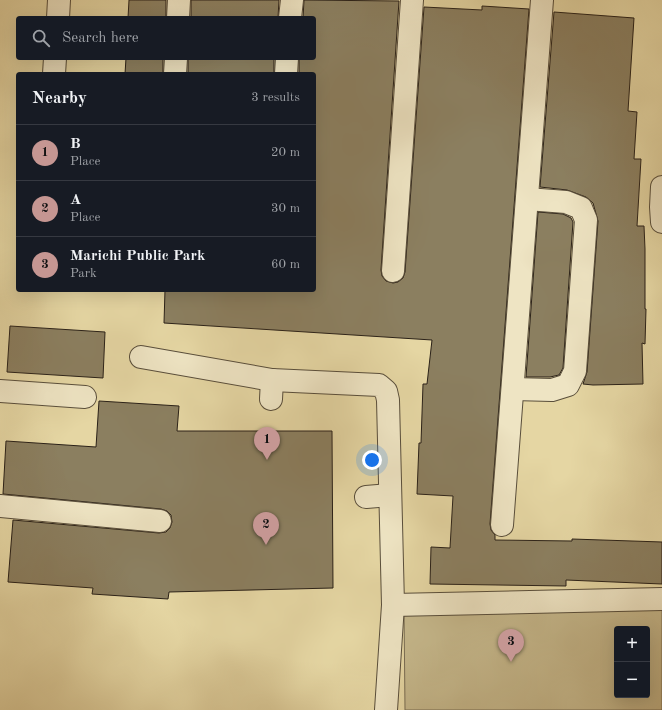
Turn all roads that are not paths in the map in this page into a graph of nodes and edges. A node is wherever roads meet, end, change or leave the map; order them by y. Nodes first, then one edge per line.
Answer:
1 (59, 0) edge
2 (179, 0) edge
3 (292, 0) edge
4 (412, 0) edge
5 (542, 0) edge
6 (58, 16) edge
7 (178, 16) edge
8 (290, 16) edge
9 (55, 60) edge
10 (176, 60) edge
11 (287, 60) edge
12 (54, 72) edge
13 (175, 72) edge
14 (286, 72) edge
15 (662, 187) edge
16 (527, 199) junction
17 (662, 222) edge
18 (393, 271) dead end
19 (141, 357) dead end
20 (512, 389) junction
21 (0, 391) edge
22 (85, 396) dead end
23 (390, 495) junction
24 (366, 497) dead end
25 (0, 506) edge
26 (160, 521) dead end
27 (502, 525) dead end
28 (662, 599) edge
29 (393, 605) junction
30 (386, 710) edge

1 - 6 street
2 - 7 street
3 - 8 street
4 - 18 street
5 - 16 street
9 - 12 street
10 - 13 street
11 - 14 street
15 - 17 street
16 - 20 street
16 - 20 street
19 - 23 street
20 - 27 street
21 - 22 street
23 - 24 street
23 - 29 street
25 - 26 street
28 - 29 street
29 - 30 street

